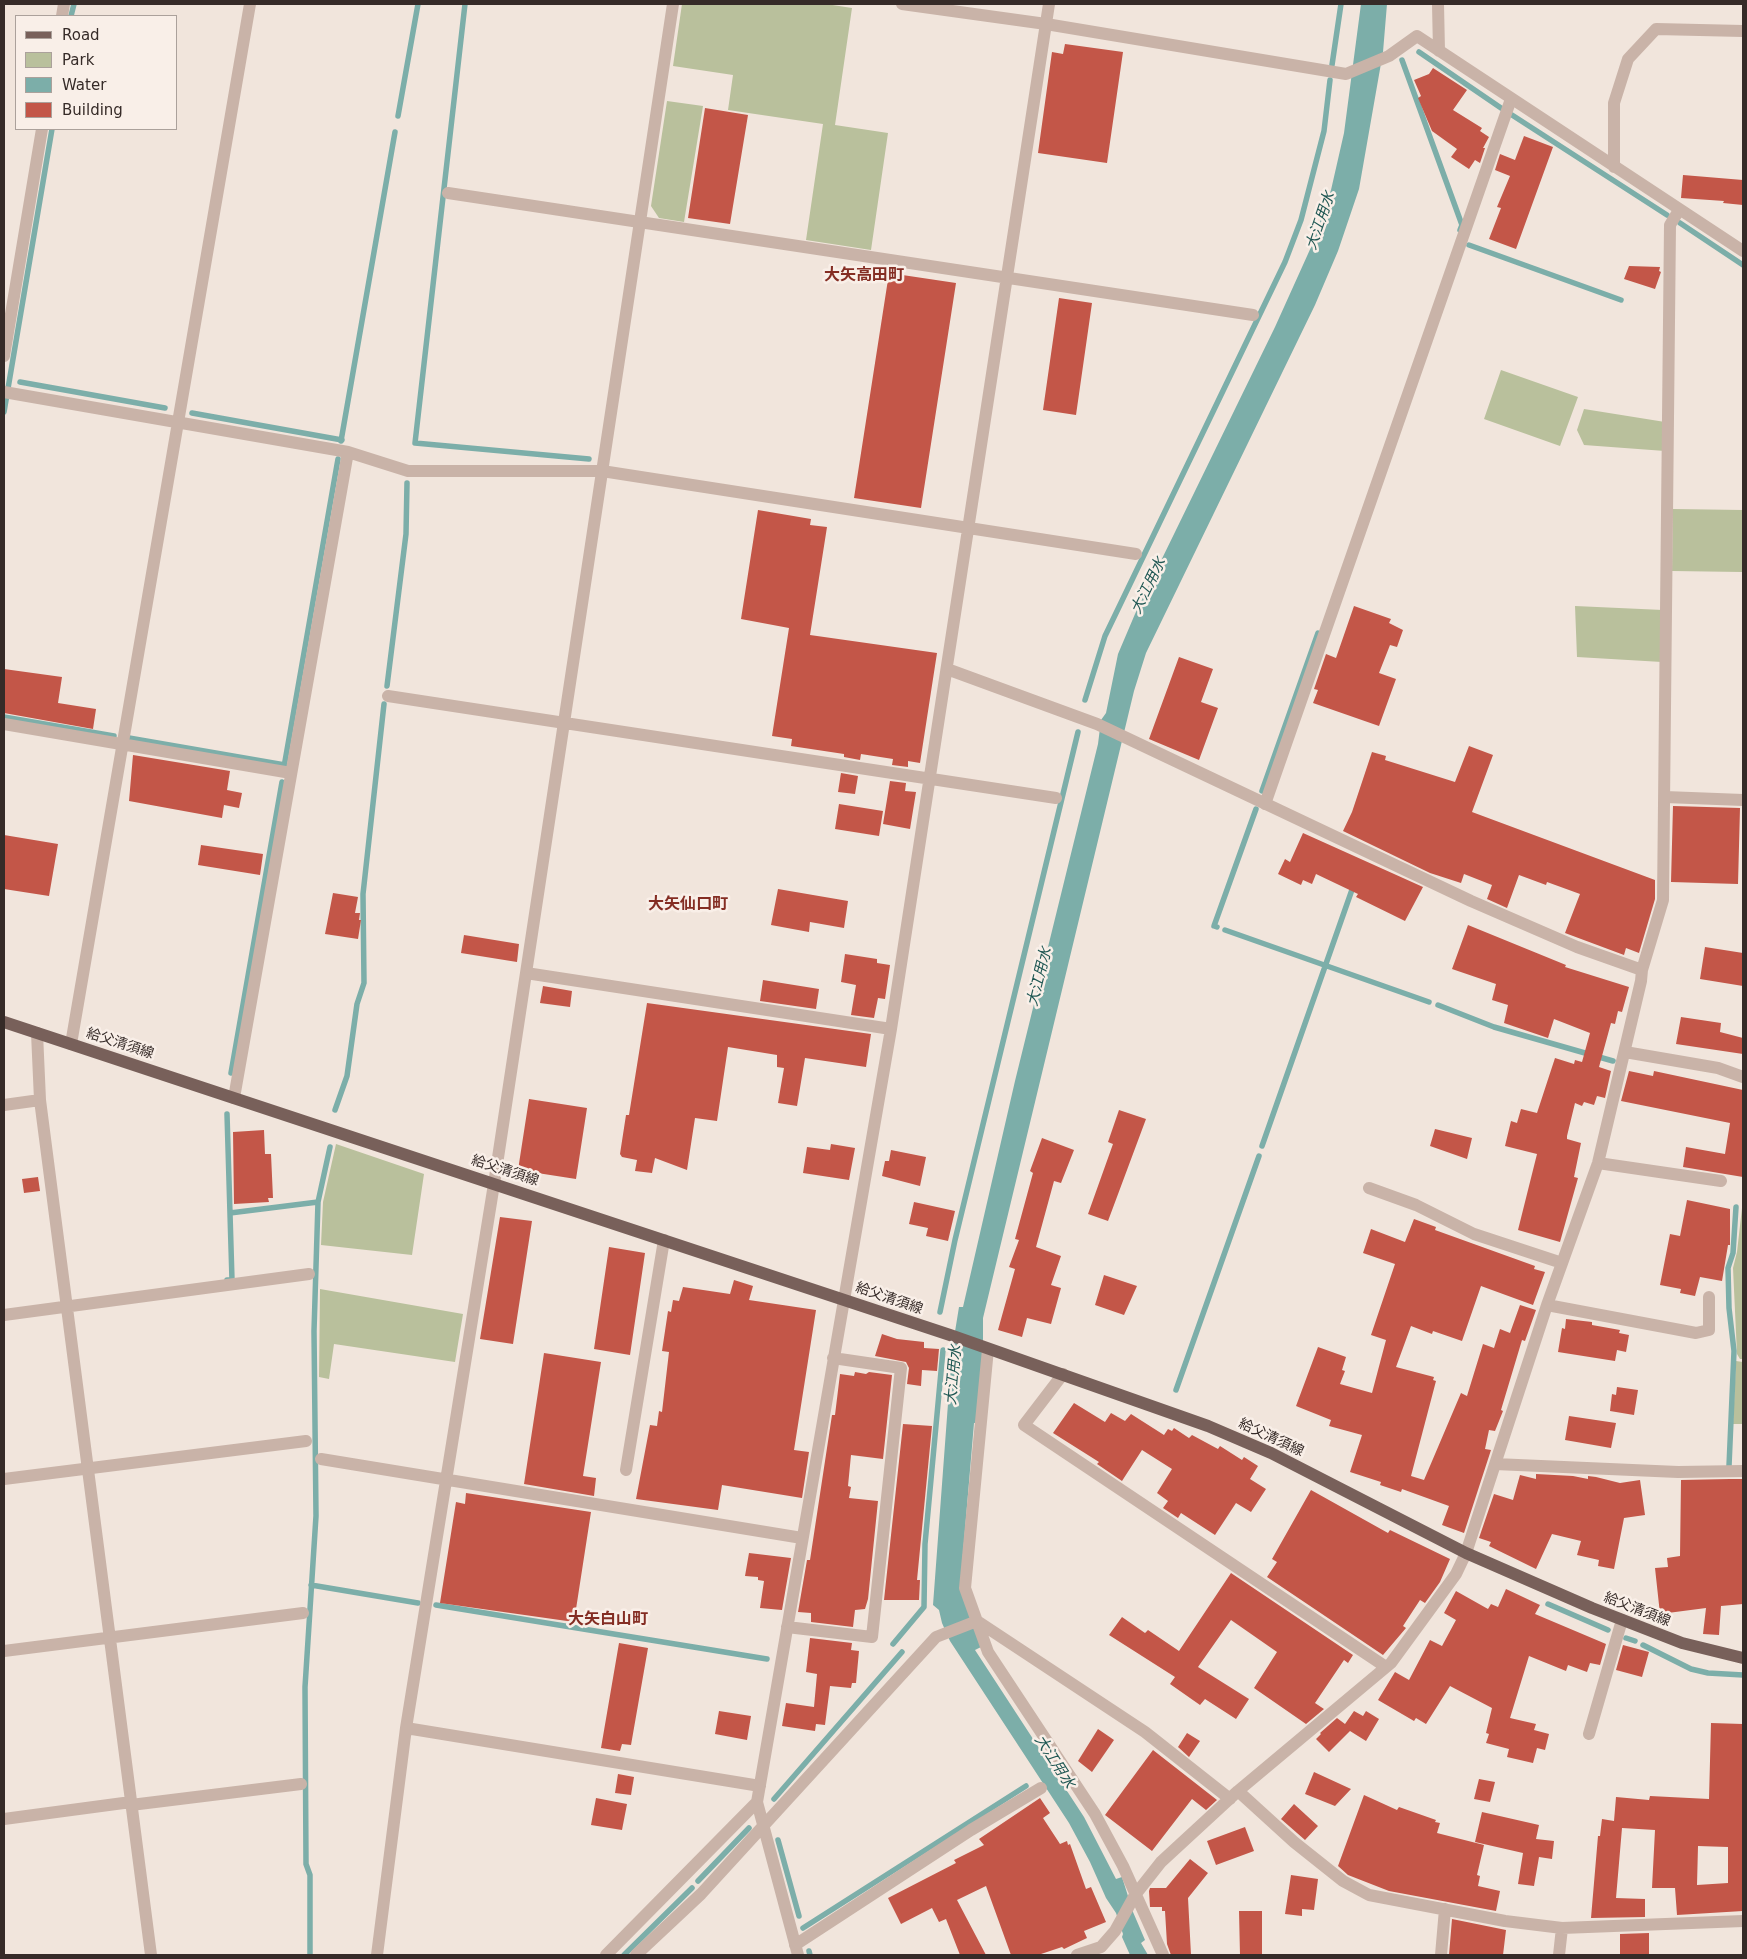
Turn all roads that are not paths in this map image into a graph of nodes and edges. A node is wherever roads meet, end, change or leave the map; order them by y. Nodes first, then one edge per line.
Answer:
1 (250, 4) edge
2 (673, 4) edge
3 (902, 4) edge
4 (1049, 4) edge
5 (1438, 4) edge
6 (1046, 24) junction
7 (1743, 31) edge
8 (1439, 50) junction
9 (1511, 99) junction
10 (42, 130) edge
11 (1614, 167) junction
12 (448, 193) dead end
13 (1679, 210) junction
14 (640, 222) junction
15 (1743, 251) edge
16 (1007, 278) junction
17 (1253, 315) dead end
18 (4, 356) edge
19 (8, 393) edge
20 (178, 422) junction
21 (348, 452) junction
22 (602, 471) junction
23 (969, 528) junction
24 (1136, 554) dead end
25 (947, 669) junction
26 (388, 696) dead end
27 (564, 722) junction
28 (4, 724) edge
29 (123, 745) junction
30 (291, 773) junction
31 (930, 778) junction
32 (1665, 797) junction
33 (1056, 798) dead end
34 (1743, 800) edge
35 (1265, 804) junction
36 (1642, 970) junction
37 (526, 973) junction
38 (4, 1022) edge
39 (891, 1029) junction
40 (38, 1033) junction
41 (71, 1044) junction
42 (1625, 1052) junction
43 (1743, 1077) edge
44 (234, 1098) junction
45 (40, 1100) junction
46 (4, 1105) edge
47 (1598, 1163) junction
48 (1721, 1181) dead end
49 (494, 1184) junction
50 (1369, 1188) dead end
51 (664, 1240) junction
52 (1562, 1263) junction
53 (309, 1274) dead end
54 (1708, 1297) dead end
55 (843, 1300) junction
56 (1547, 1305) junction
57 (67, 1307) junction
58 (4, 1315) edge
59 (987, 1348) junction
60 (833, 1358) junction
61 (1063, 1374) junction
62 (306, 1441) dead end
63 (321, 1459) dead end
64 (1495, 1464) junction
65 (88, 1468) junction
66 (626, 1470) dead end
67 (1743, 1471) edge
68 (4, 1479) edge
69 (446, 1479) junction
70 (802, 1538) junction
71 (1466, 1552) junction
72 (303, 1613) dead end
73 (1622, 1620) junction
74 (976, 1622) junction
75 (787, 1627) junction
76 (110, 1638) junction
77 (4, 1651) edge
78 (1743, 1658) edge
79 (1386, 1667) junction
80 (406, 1728) junction
81 (1589, 1734) dead end
82 (301, 1784) dead end
83 (760, 1786) junction
84 (1041, 1788) dead end
85 (1234, 1795) junction
86 (757, 1802) junction
87 (131, 1804) junction
88 (4, 1819) edge
89 (763, 1827) junction
90 (1133, 1899) junction
91 (1445, 1909) junction
92 (1743, 1921) edge
93 (1562, 1928) junction
94 (796, 1950) edge
95 (151, 1955) edge
96 (377, 1955) edge
97 (606, 1955) edge
98 (636, 1955) edge
99 (1077, 1955) edge
100 (1163, 1955) edge
101 (1440, 1955) edge
102 (1559, 1955) edge

1 - 20 street
2 - 14 street
3 - 6 street
4 - 6 street
5 - 8 street
6 - 8 street
6 - 16 street
7 - 11 street
8 - 9 street
9 - 11 street
9 - 35 street
10 - 18 street
11 - 13 street
12 - 14 street
13 - 15 street
13 - 32 street
14 - 16 street
14 - 22 street
16 - 17 street
16 - 23 street
19 - 20 street
20 - 21 street
20 - 29 street
21 - 22 street
21 - 30 street
22 - 23 street
22 - 27 street
23 - 24 street
23 - 25 street
25 - 31 street
25 - 35 street
26 - 27 street
27 - 31 street
27 - 37 street
28 - 29 street
29 - 30 street
29 - 41 street
30 - 44 street
31 - 33 street
31 - 39 street
32 - 34 street
32 - 36 street
35 - 36 street
36 - 42 street
37 - 39 street
37 - 49 street
38 - 40 main road, 給父清須線
39 - 55 street
40 - 41 main road, 給父清須線
40 - 45 street
41 - 44 main road, 給父清須線
42 - 43 street
42 - 47 street
44 - 49 main road, 給父清須線
45 - 46 street
45 - 57 street
47 - 48 street
47 - 52 street
49 - 51 main road, 給父清須線
49 - 69 street
50 - 52 street
51 - 55 main road, 給父清須線
51 - 66 street
52 - 56 street
53 - 57 street
54 - 56 street
55 - 59 main road, 給父清須線
55 - 60 street
56 - 64 street
57 - 58 street
57 - 65 street
59 - 61 main road, 給父清須線
59 - 74 street
60 - 70 street
60 - 75 street
61 - 71 main road, 給父清須線
61 - 79 street
62 - 65 street
63 - 69 street
64 - 67 street
64 - 71 street
65 - 68 street
65 - 76 street
69 - 70 street
69 - 80 street
70 - 75 street
71 - 73 main road, 給父清須線
71 - 79 street
72 - 76 street
73 - 78 main road, 給父清須線
73 - 81 street
74 - 85 street
74 - 89 street
74 - 90 street
75 - 83 street
76 - 77 street
76 - 87 street
79 - 85 street
80 - 83 street
80 - 96 street
82 - 87 street
83 - 86 street
84 - 94 street
85 - 90 street
85 - 91 street
86 - 89 street
86 - 97 street
87 - 88 street
87 - 95 street
89 - 94 street
89 - 98 street
90 - 99 street
90 - 100 street
91 - 93 street
91 - 101 street
92 - 93 street
93 - 102 street

